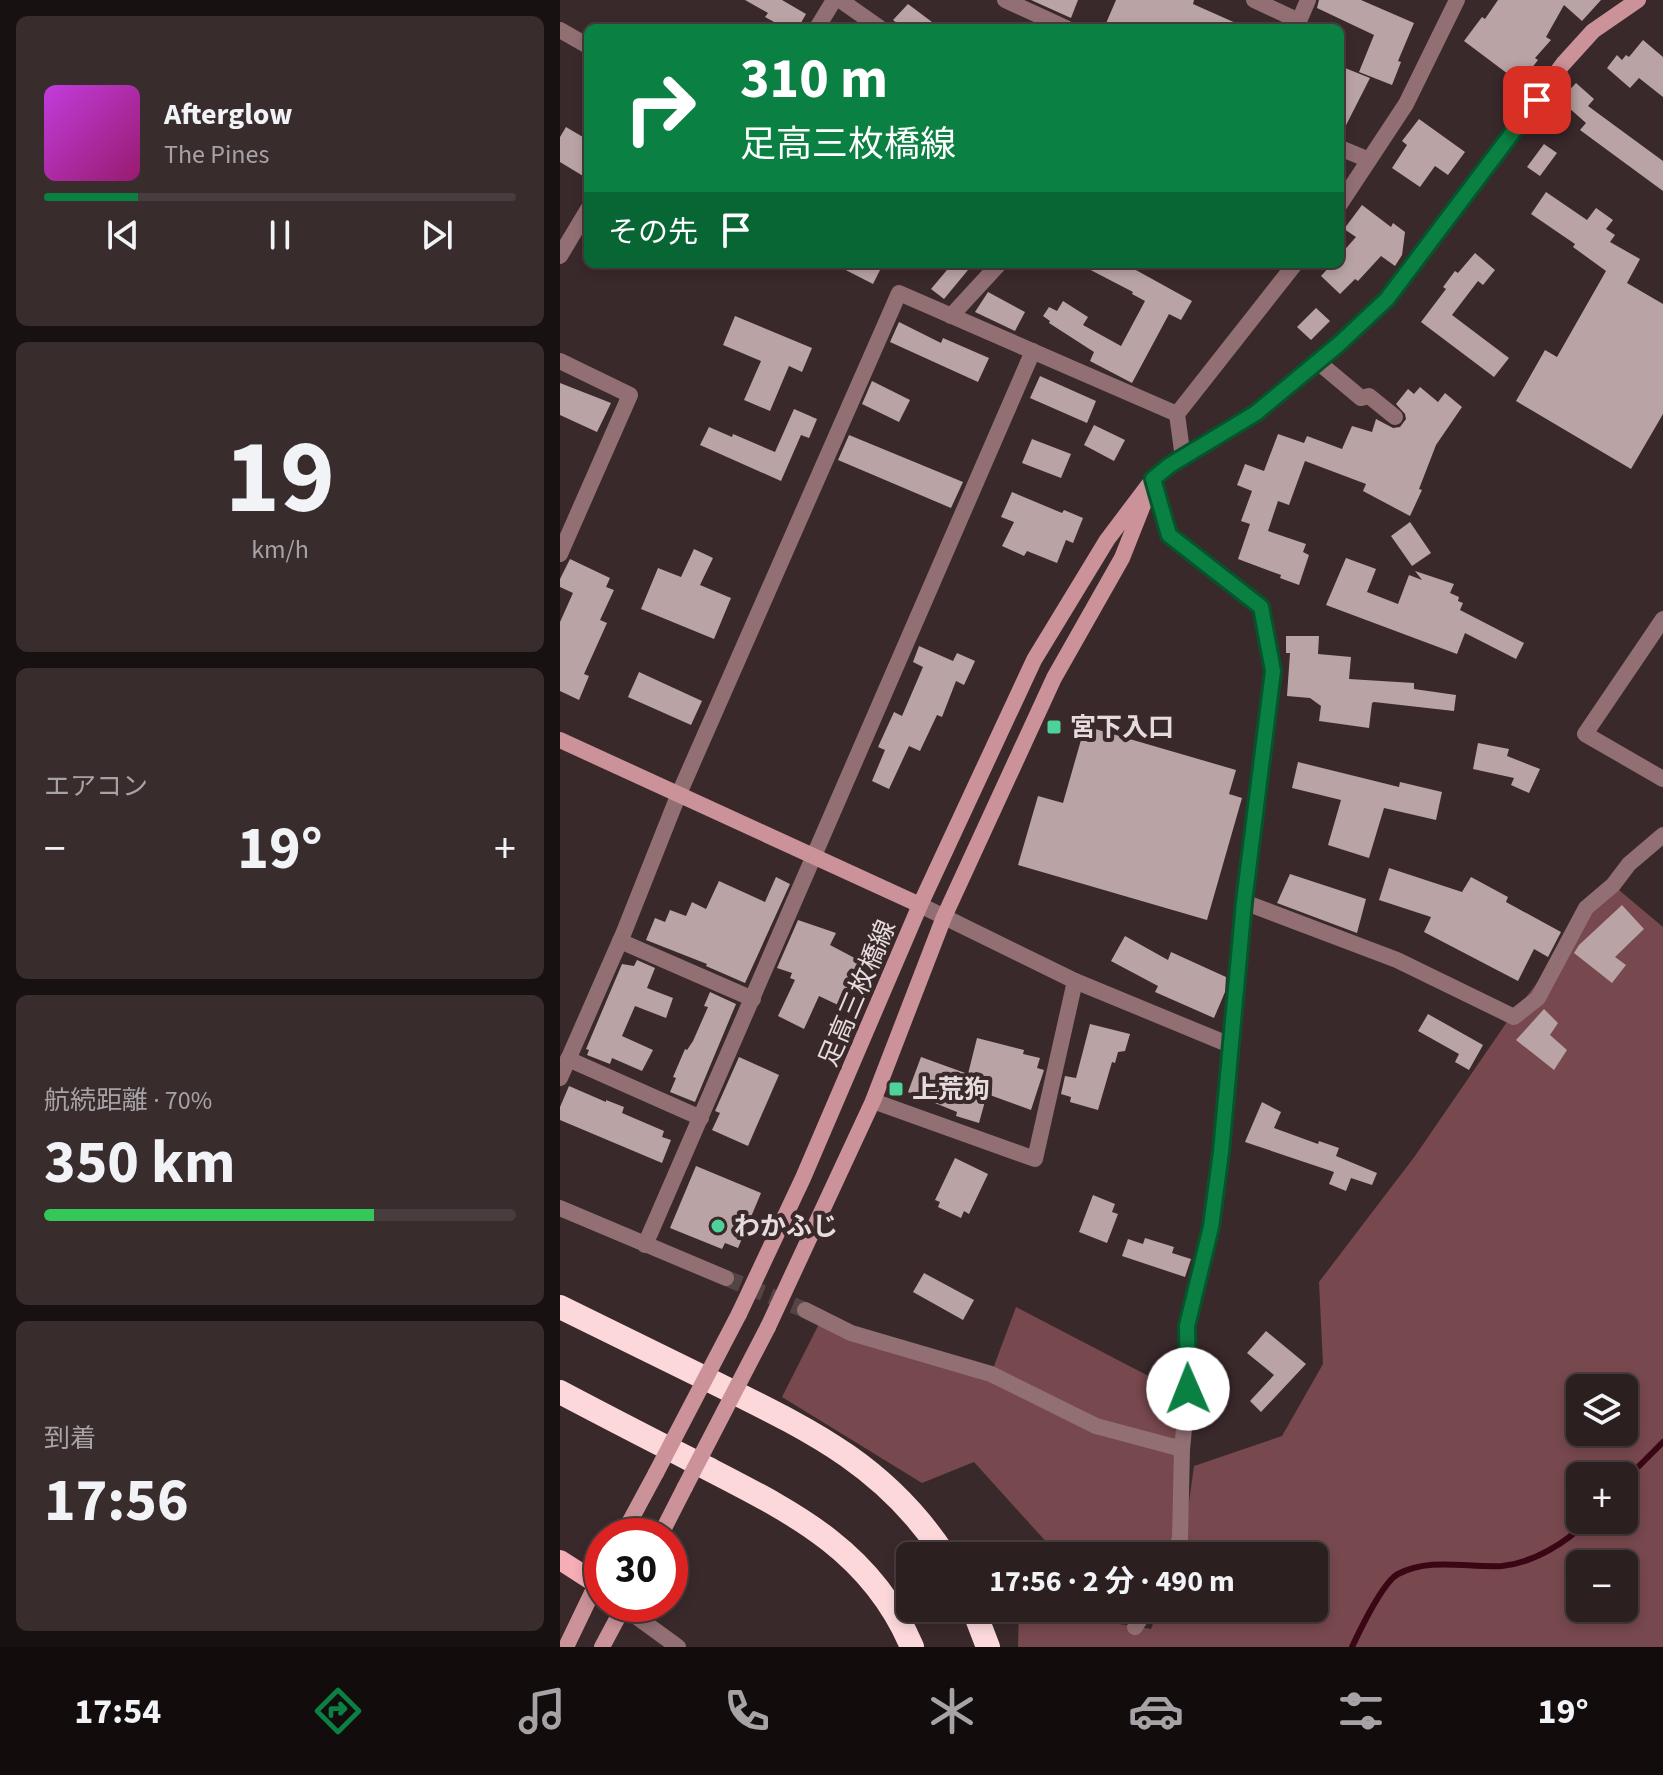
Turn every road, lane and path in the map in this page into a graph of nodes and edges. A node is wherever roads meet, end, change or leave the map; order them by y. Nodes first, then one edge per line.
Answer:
1 (837, 0) edge
2 (1005, 0) edge
3 (1254, 0) edge
4 (1308, 0) edge
5 (1457, 0) edge
6 (1638, 0) edge
7 (820, 24) edge
8 (874, 24) edge
9 (1057, 24) edge
10 (560, 30) edge
11 (584, 44) edge
12 (1344, 150) edge
13 (1369, 160) junction
14 (1344, 198) edge
15 (584, 216) edge
16 (560, 256) edge
17 (995, 268) edge
18 (1286, 268) edge
19 (951, 316) junction
20 (1033, 351) junction
21 (560, 361) edge
22 (1318, 362) junction
23 (1177, 414) junction
24 (1395, 417) dead end
25 (1183, 458) junction
26 (1153, 479) junction
27 (566, 524) edge
28 (560, 554) edge
29 (1663, 619) edge
30 (1657, 641) edge
31 (560, 740) edge
32 (1663, 779) edge
33 (678, 796) junction
34 (1663, 835) edge
35 (815, 858) junction
36 (1244, 902) junction
37 (920, 905) junction
38 (944, 917) junction
39 (620, 941) junction
40 (1075, 981) junction
41 (753, 999) junction
42 (1230, 1045) junction
43 (568, 1059) junction
44 (560, 1078) edge
45 (873, 1101) junction
46 (701, 1118) junction
47 (560, 1208) edge
48 (645, 1245) junction
49 (726, 1278) tunnel mouth
50 (560, 1307) edge
51 (805, 1310) tunnel mouth
52 (560, 1392) edge
53 (1182, 1449) junction
54 (632, 1518) edge
55 (669, 1518) edge
56 (934, 1542) edge
57 (1179, 1542) edge
58 (560, 1560) edge
59 (584, 1573) edge
60 (584, 1612) edge
61 (614, 1622) edge
62 (645, 1622) edge
63 (978, 1622) edge
64 (1138, 1622) edge
65 (1135, 1627) dead end
66 (566, 1647) edge
67 (602, 1647) edge
68 (678, 1647) edge
69 (912, 1647) edge
70 (988, 1647) edge

1 - 7 street
1 - 8 street
2 - 9 street
3 - 4 street
5 - 13 street
6 - 22 main road, 足高三枚橋線
10 - 11 street
12 - 13 street
13 - 14 street
15 - 16 street
17 - 19 street
18 - 23 street
19 - 20 street
19 - 33 street
20 - 23 street
20 - 35 street
21 - 27 street
22 - 24 street
22 - 25 main road, 足高三枚橋線
23 - 25 street
25 - 26 main road, 足高三枚橋線
26 - 36 street
26 - 37 main road, 足高三枚橋線
26 - 38 main road, 足高三枚橋線
27 - 28 street
29 - 30 street
30 - 32 street
31 - 33 main road
33 - 35 main road
33 - 39 street
34 - 36 street
35 - 37 main road
35 - 41 street
36 - 42 street
37 - 38 street
37 - 54 main road, 足高三枚橋線, bridge
38 - 40 street
38 - 45 main road, 足高三枚橋線
39 - 41 street
39 - 43 street
40 - 42 street
40 - 45 street
41 - 46 street
42 - 53 street
43 - 44 street
43 - 46 street
45 - 55 main road, 足高三枚橋線, bridge
46 - 48 street
47 - 48 street
48 - 49 street
50 - 56 highway
51 - 53 street
52 - 69 highway
53 - 57 street
58 - 59 main road
60 - 66 main road
61 - 67 main road
62 - 68 street
63 - 70 highway
64 - 65 street

